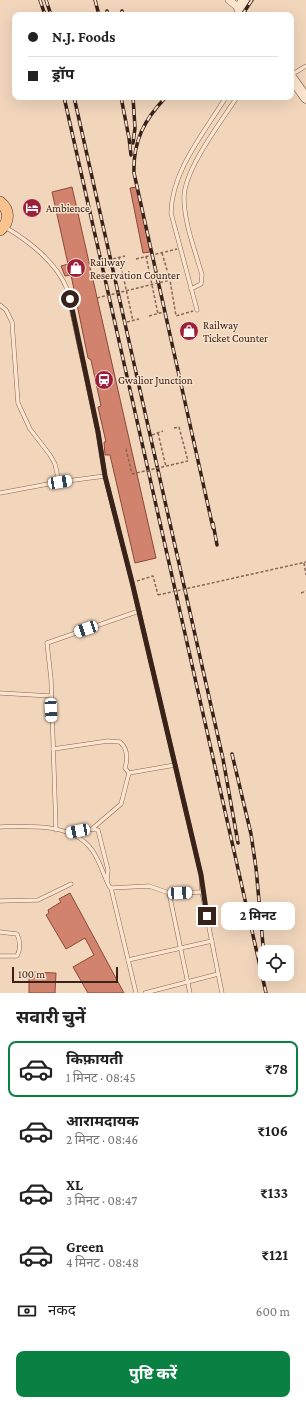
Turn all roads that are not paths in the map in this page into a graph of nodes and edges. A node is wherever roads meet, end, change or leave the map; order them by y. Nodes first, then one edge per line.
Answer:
1 (229, 0) edge
2 (242, 8) edge
3 (306, 66) edge
4 (294, 74) edge
5 (294, 80) edge
6 (306, 98) edge
7 (224, 100) edge
8 (235, 100) edge
9 (0, 202) edge
10 (2, 228) edge
11 (191, 289) junction
12 (0, 305) edge
13 (197, 310) road end
14 (105, 476) junction
15 (60, 482) junction
16 (0, 493) edge
17 (139, 610) junction
18 (0, 693) edge
19 (51, 696) junction
20 (53, 749) junction
21 (175, 765) junction
22 (129, 773) junction
23 (0, 827) edge
24 (93, 828) junction
25 (56, 830) junction
26 (68, 832) junction
27 (107, 882) junction
28 (71, 884) dead end
29 (111, 888) junction
30 (202, 892) junction
31 (169, 893) junction
32 (0, 901) edge
33 (0, 932) edge
34 (212, 941) junction
35 (180, 947) junction
36 (0, 956) edge
37 (128, 960) junction
38 (218, 974) junction
39 (188, 982) junction
40 (136, 993) edge
41 (145, 993) edge
42 (190, 993) edge
43 (222, 993) edge

1 - 2 street
3 - 4 lane
5 - 6 main road
7 - 11 lane
8 - 11 lane
9 - 10 main road
10 - 14 lane
11 - 13 lane
12 - 15 lane
14 - 15 lane
14 - 17 lane
15 - 16 lane
17 - 19 lane
17 - 21 lane
18 - 19 lane
19 - 20 lane
20 - 22 lane
20 - 25 lane
21 - 22 lane
21 - 30 lane
22 - 24 lane
23 - 25 lane
24 - 26 lane
24 - 27 lane
25 - 26 lane
26 - 27 lane
27 - 29 lane
28 - 32 lane
29 - 31 lane
29 - 37 lane
30 - 31 lane
30 - 34 lane
31 - 35 lane
33 - 36 lane
34 - 35 lane
34 - 38 lane
35 - 37 lane
35 - 39 lane
37 - 40 lane
38 - 39 lane
38 - 43 lane
39 - 41 lane
39 - 42 lane

